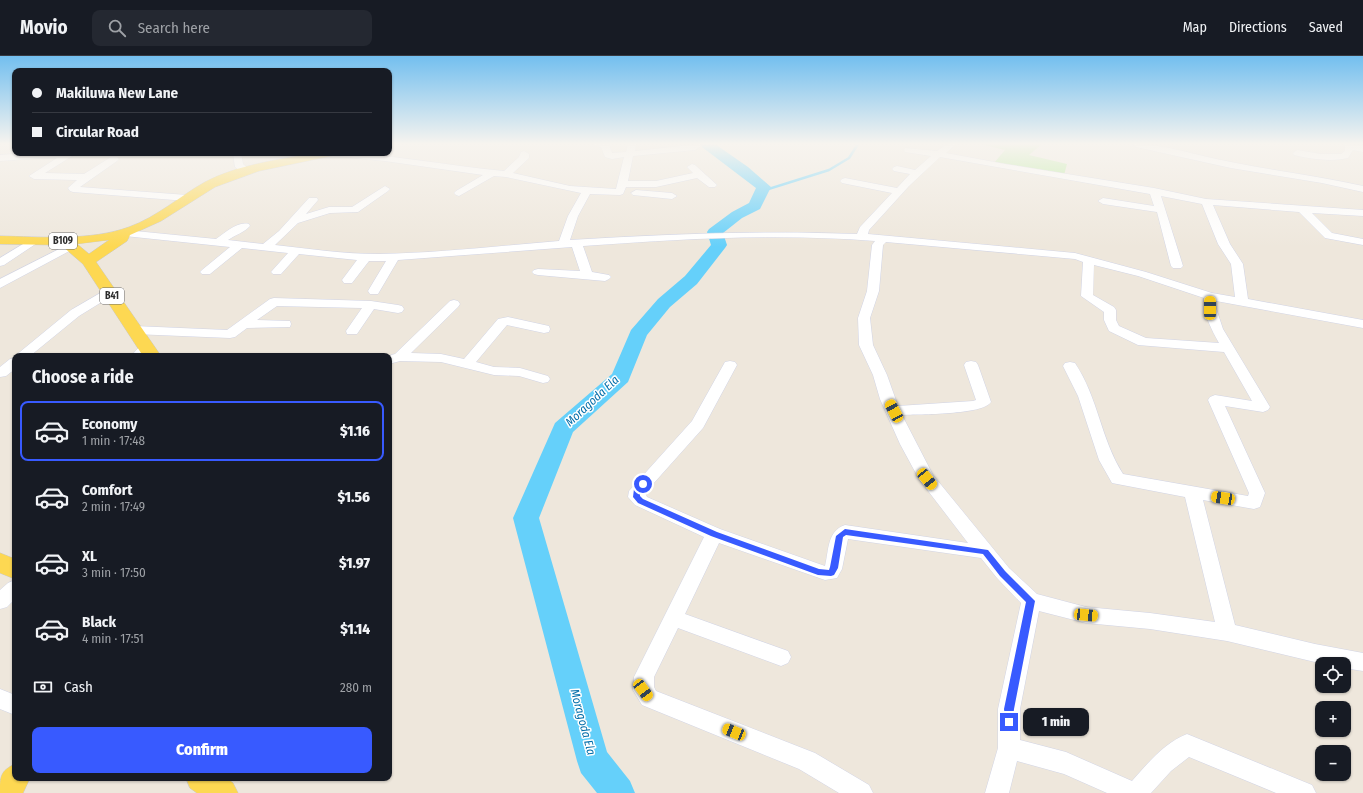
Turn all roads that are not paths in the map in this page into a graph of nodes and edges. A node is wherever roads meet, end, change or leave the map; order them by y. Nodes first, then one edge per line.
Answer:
1 (86, 178) edge
2 (224, 178) edge
3 (484, 178) edge
4 (524, 178) edge
5 (623, 178) edge
6 (683, 178) edge
7 (703, 178) edge
8 (912, 178) edge
9 (1075, 178) edge
10 (1312, 178) edge
11 (845, 181) dead end
12 (712, 185) dead end
13 (621, 188) junction
14 (385, 189) dead end
15 (1363, 189) edge
16 (587, 191) junction
17 (898, 191) junction
18 (1154, 191) junction
19 (459, 194) dead end
20 (672, 196) dead end
21 (187, 198) junction
22 (313, 200) dead end
23 (1103, 201) dead end
24 (1206, 202) junction
25 (1302, 209) junction
26 (1161, 210) junction
27 (1363, 213) edge
28 (293, 221) junction
29 (245, 226) dead end
30 (125, 233) junction
31 (862, 237) junction
32 (883, 239) junction
33 (0, 240) edge
34 (33, 241) junction
35 (1363, 242) edge
36 (217, 243) junction
37 (68, 244) junction
38 (570, 244) junction
39 (239, 245) junction
40 (266, 247) junction
41 (295, 252) junction
42 (394, 257) junction
43 (365, 258) junction
44 (1089, 260) junction
45 (88, 261) junction
46 (0, 263) edge
47 (1177, 266) dead end
48 (206, 272) dead end
49 (277, 272) dead end
50 (538, 272) dead end
51 (587, 275) junction
52 (606, 277) dead end
53 (348, 280) dead end
54 (0, 284) edge
55 (374, 291) dead end
56 (109, 292) junction
57 (1210, 296) junction
58 (1242, 303) junction
59 (454, 304) dead end
60 (371, 306) junction
61 (398, 309) dead end
62 (244, 324) junction
63 (285, 324) dead end
64 (1363, 324) edge
65 (544, 329) dead end
66 (134, 330) junction
67 (352, 331) dead end
68 (1229, 348) junction
69 (26, 353) edge
70 (145, 353) edge
71 (394, 358) edge
72 (12, 364) edge
73 (466, 365) junction
74 (730, 365) dead end
75 (971, 365) dead end
76 (1070, 366) dead end
77 (1, 373) dead end
78 (543, 378) dead end
79 (894, 411) junction
80 (1193, 494) junction
81 (714, 534) junction
82 (986, 552) junction
83 (0, 562) edge
84 (12, 568) edge
85 (12, 591) edge
86 (0, 601) edge
87 (1031, 601) junction
88 (673, 618) junction
89 (1227, 632) junction
90 (781, 657) dead end
91 (1363, 662) edge
92 (0, 699) edge
93 (12, 704) edge
94 (1009, 748) junction
95 (14, 781) edge
96 (205, 781) edge
97 (6, 793) edge
98 (223, 793) edge
99 (861, 793) edge
100 (997, 793) edge
101 (1133, 793) edge
102 (1136, 793) edge
103 (1304, 793) edge

1 - 21 street
2 - 21 main road, B109
3 - 19 street
4 - 16 street
5 - 13 street
6 - 13 street
7 - 12 street
8 - 17 street
9 - 18 street
10 - 15 street
11 - 17 street
13 - 16 street
13 - 20 street
14 - 28 street
16 - 38 street
17 - 31 street
18 - 24 street
18 - 26 street
21 - 30 main road, B109
22 - 28 street
23 - 26 street
24 - 25 street
24 - 58 street
25 - 27 street
25 - 35 street
26 - 47 street
28 - 40 street
29 - 36 street
30 - 36 street
30 - 37 main road, B109
30 - 45 main road
31 - 32 street
31 - 38 street
32 - 44 street
32 - 79 street
33 - 34 main road, B109
34 - 37 main road, B109
34 - 46 street
36 - 39 street
37 - 45 main road, B41
37 - 54 street
38 - 42 street
38 - 51 street
39 - 40 street
39 - 48 street
40 - 41 street
41 - 43 street
41 - 49 street
42 - 43 street
42 - 55 street
43 - 53 street
44 - 57 street
44 - 68 street
45 - 56 main road, B41
50 - 51 street
51 - 52 street
56 - 66 main road, B41
56 - 69 street
57 - 58 street
57 - 68 street
58 - 64 street
59 - 71 street
60 - 61 street
60 - 62 street
60 - 67 street
62 - 63 street
62 - 66 street
65 - 73 street
66 - 70 main road, B41
68 - 80 street
71 - 73 street
72 - 77 street
73 - 78 street
74 - 81 street
75 - 79 street
76 - 80 street
79 - 82 street
80 - 89 street
81 - 82 street
81 - 88 street
82 - 87 street
83 - 84 main road
85 - 86 street
87 - 89 street
87 - 94 street
88 - 90 street
88 - 99 street
89 - 91 street
92 - 93 street
94 - 100 street
94 - 101 street
95 - 97 main road
96 - 98 main road
102 - 103 street

